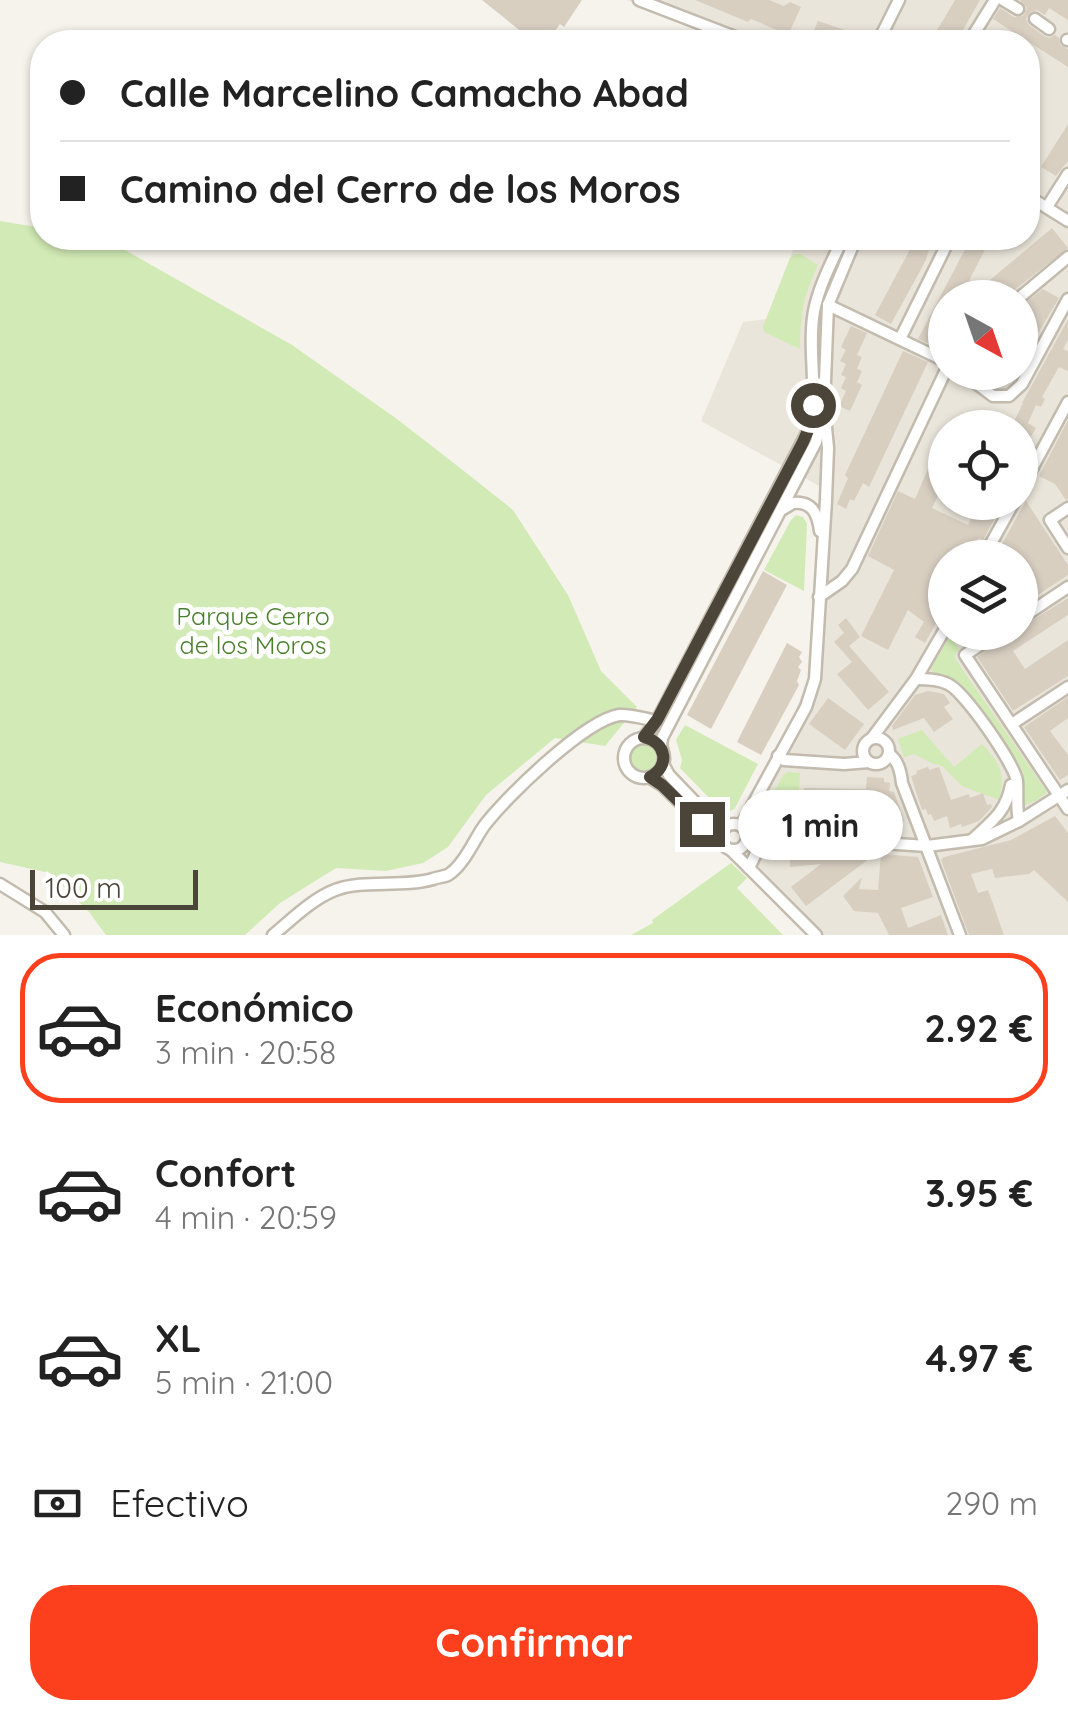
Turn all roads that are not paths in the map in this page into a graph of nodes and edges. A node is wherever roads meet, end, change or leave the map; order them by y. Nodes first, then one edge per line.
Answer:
1 (639, 0) edge
2 (900, 0) edge
3 (995, 0) edge
4 (1003, 0) edge
5 (1018, 9) dead end
6 (1034, 20) dead end
7 (1049, 28) dead end
8 (717, 30) edge
9 (884, 30) edge
10 (976, 30) edge
11 (1068, 174) edge
12 (1040, 203) edge
13 (1047, 207) junction
14 (1068, 221) edge
15 (838, 250) edge
16 (851, 250) edge
17 (944, 250) edge
18 (1068, 258) edge
19 (1038, 282) edge
20 (1068, 299) edge
21 (828, 305) junction
22 (900, 339) junction
23 (928, 353) edge
24 (1038, 354) edge
25 (937, 390) edge
26 (986, 390) edge
27 (1016, 390) edge
28 (1068, 402) edge
29 (824, 407) junction
30 (1038, 458) edge
31 (1068, 508) edge
32 (775, 519) junction
33 (822, 546) junction
34 (1068, 548) edge
35 (1068, 587) edge
36 (820, 597) junction
37 (1038, 607) edge
38 (933, 650) edge
39 (973, 650) edge
40 (916, 678) junction
41 (1068, 687) edge
42 (888, 716) junction
43 (657, 720) junction
44 (1012, 724) junction
45 (644, 737) junction
46 (872, 738) junction
47 (885, 740) junction
48 (660, 746) junction
49 (862, 750) junction
50 (778, 756) junction
51 (880, 760) junction
52 (663, 764) junction
53 (844, 764) junction
54 (1013, 770) junction
55 (650, 777) junction
56 (1064, 793) edge
57 (751, 808) junction
58 (1068, 809) edge
59 (1018, 822) junction
60 (770, 836) junction
61 (972, 840) junction
62 (738, 841) junction
63 (927, 846) junction
64 (749, 868) junction
65 (0, 884) edge
66 (64, 935) edge
67 (273, 935) edge
68 (816, 935) edge
69 (960, 935) edge

1 - 8 street
2 - 9 street
3 - 10 street
4 - 5 street
6 - 7 street
11 - 13 street
12 - 13 street
13 - 14 street
15 - 43 street
16 - 21 street
17 - 22 street
18 - 19 street
20 - 24 street
21 - 22 street
21 - 29 street
22 - 23 street
25 - 36 street
26 - 27 street
28 - 30 street
29 - 32 street
29 - 33 street
31 - 34 street
32 - 33 street
32 - 48 street
33 - 36 street
35 - 37 street
36 - 50 street
38 - 40 street
39 - 44 street
40 - 42 street
40 - 54 street
41 - 44 street
42 - 46 street
42 - 47 street
43 - 45 street
43 - 67 street
44 - 56 street
45 - 48 street
45 - 55 street
46 - 47 street
46 - 49 street
47 - 51 street
48 - 52 street
49 - 51 street
49 - 53 street
50 - 53 street
50 - 57 street
51 - 53 street
51 - 63 street
52 - 55 street
52 - 62 street
54 - 59 street
54 - 61 street
55 - 62 street
56 - 58 street
56 - 59 street
57 - 60 street
57 - 62 street
59 - 61 street
60 - 62 street
60 - 63 street
60 - 64 street
61 - 63 street
62 - 64 street
63 - 69 street
64 - 68 street
65 - 66 street

